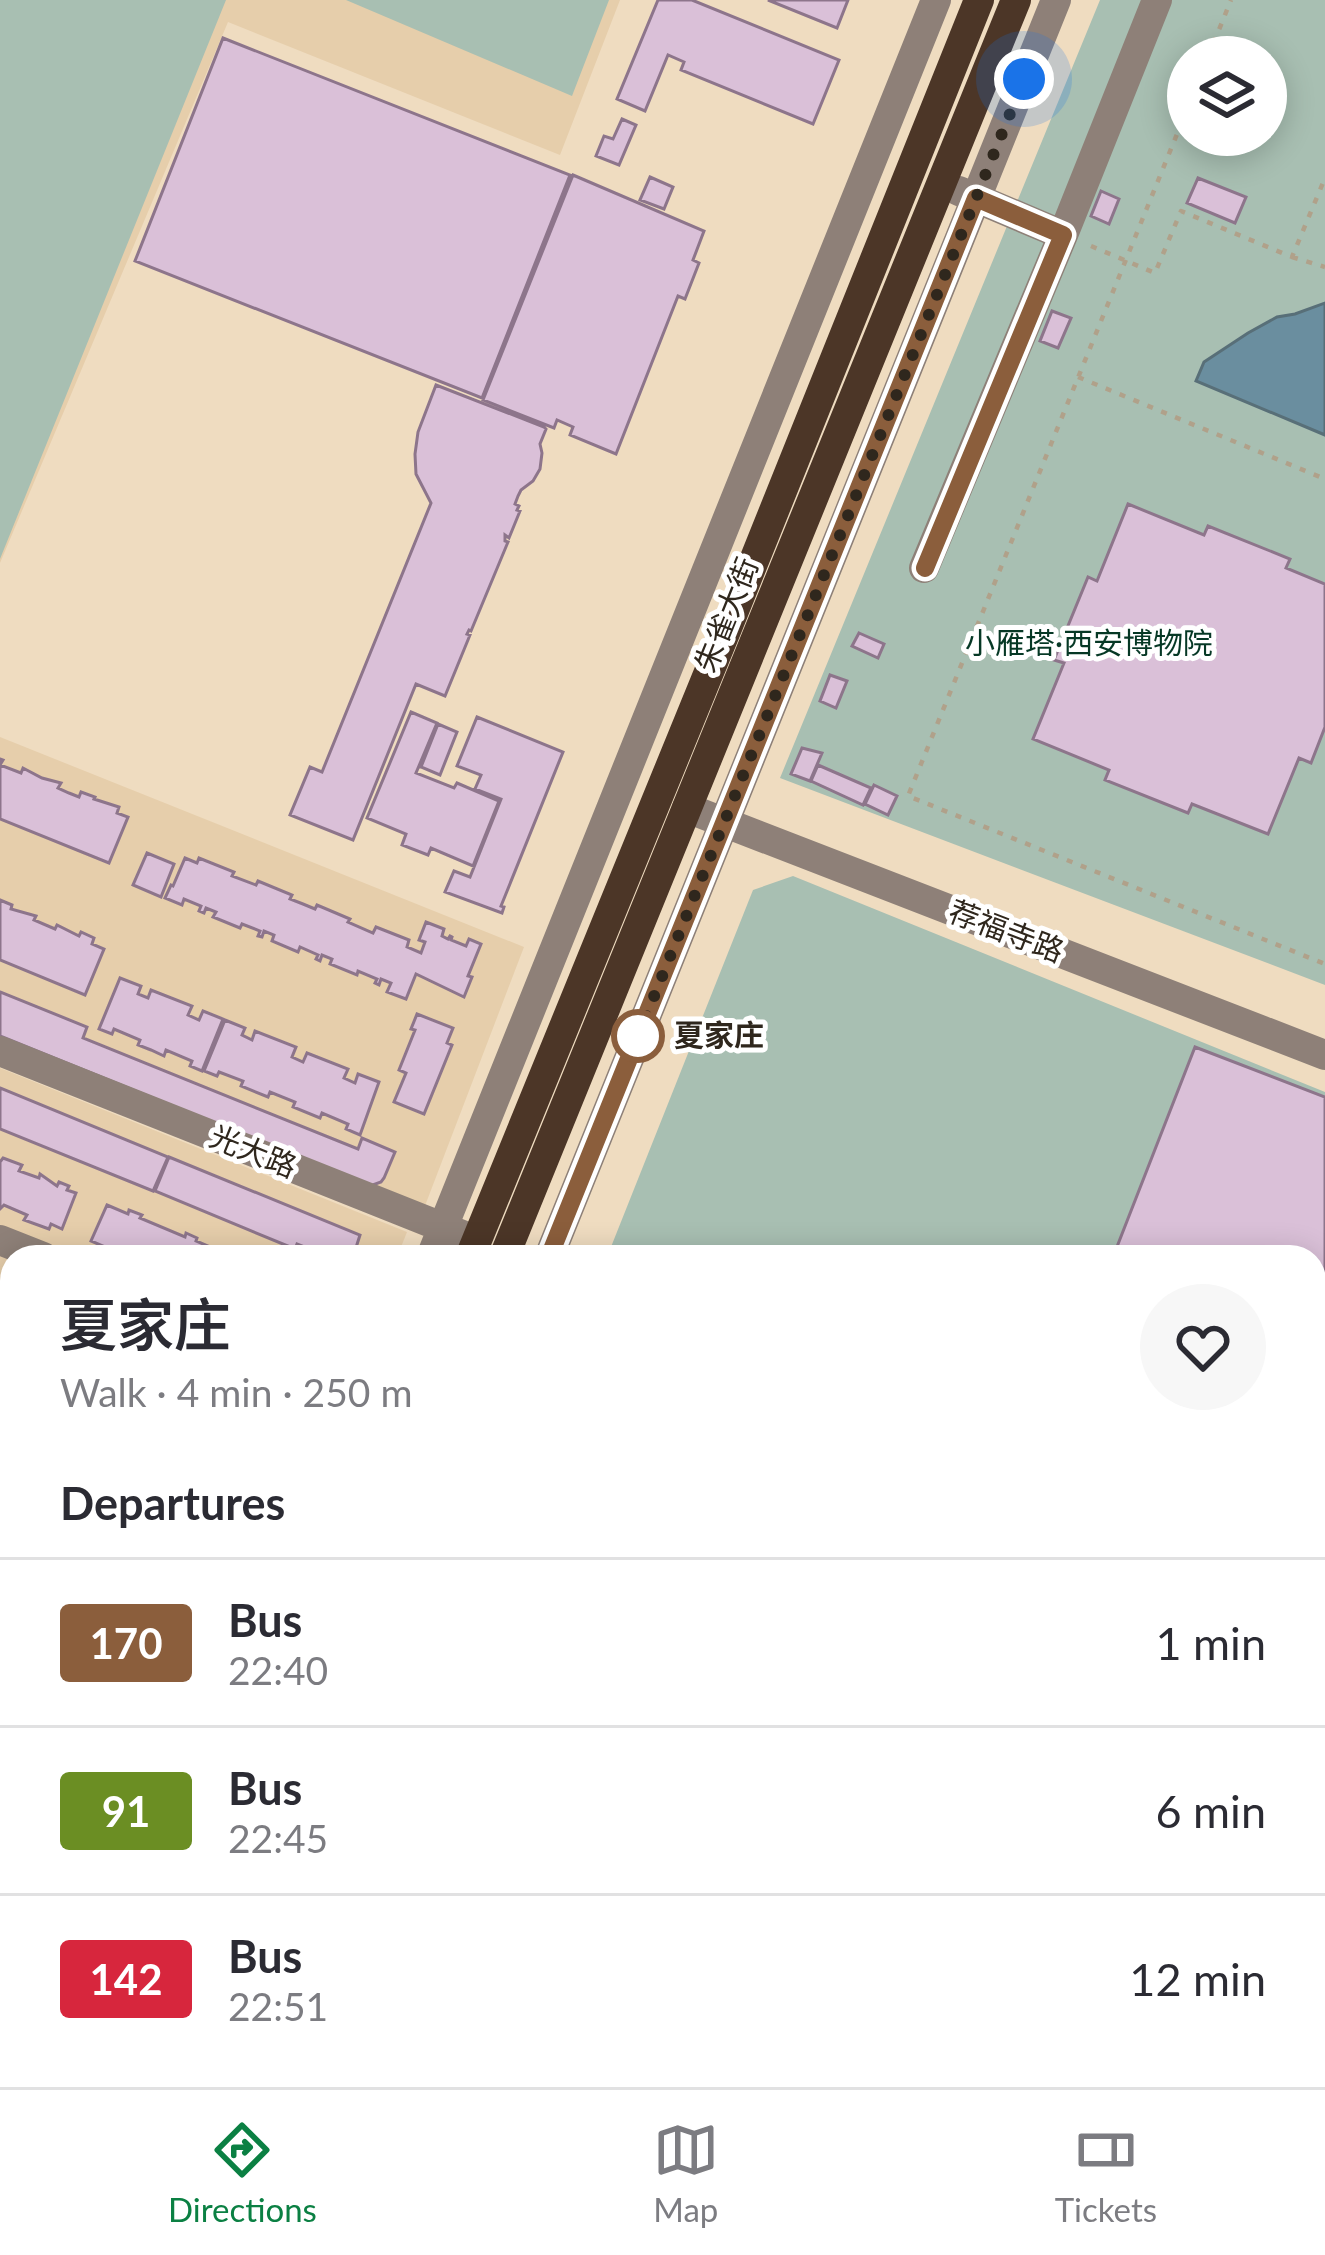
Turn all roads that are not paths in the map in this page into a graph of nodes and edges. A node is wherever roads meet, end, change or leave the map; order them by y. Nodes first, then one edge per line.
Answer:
1 (936, 0) edge
2 (980, 0) edge
3 (1016, 0) edge
4 (1056, 0) edge
5 (1157, 0) edge
6 (943, 184) junction
7 (976, 198) junction
8 (1063, 235) junction
9 (925, 568) dead end
10 (687, 808) junction
11 (724, 823) junction
12 (0, 1051) edge
13 (1325, 1055) edge
14 (442, 1228) junction
15 (435, 1245) edge
16 (467, 1245) edge
17 (475, 1245) edge
18 (509, 1245) edge
19 (554, 1245) edge

1 - 14 street
2 - 17 main road, 朱雀大街
3 - 6 main road, 朱雀大街
4 - 7 street
5 - 8 street
6 - 7 street
6 - 10 main road, 朱雀大街
7 - 8 street
7 - 11 street
8 - 9 street
10 - 11 street, 荐福寺路
10 - 18 main road, 朱雀大街
11 - 13 street, 荐福寺路
11 - 19 street
12 - 14 street, 光大路
14 - 15 street
14 - 16 street, 光大路

